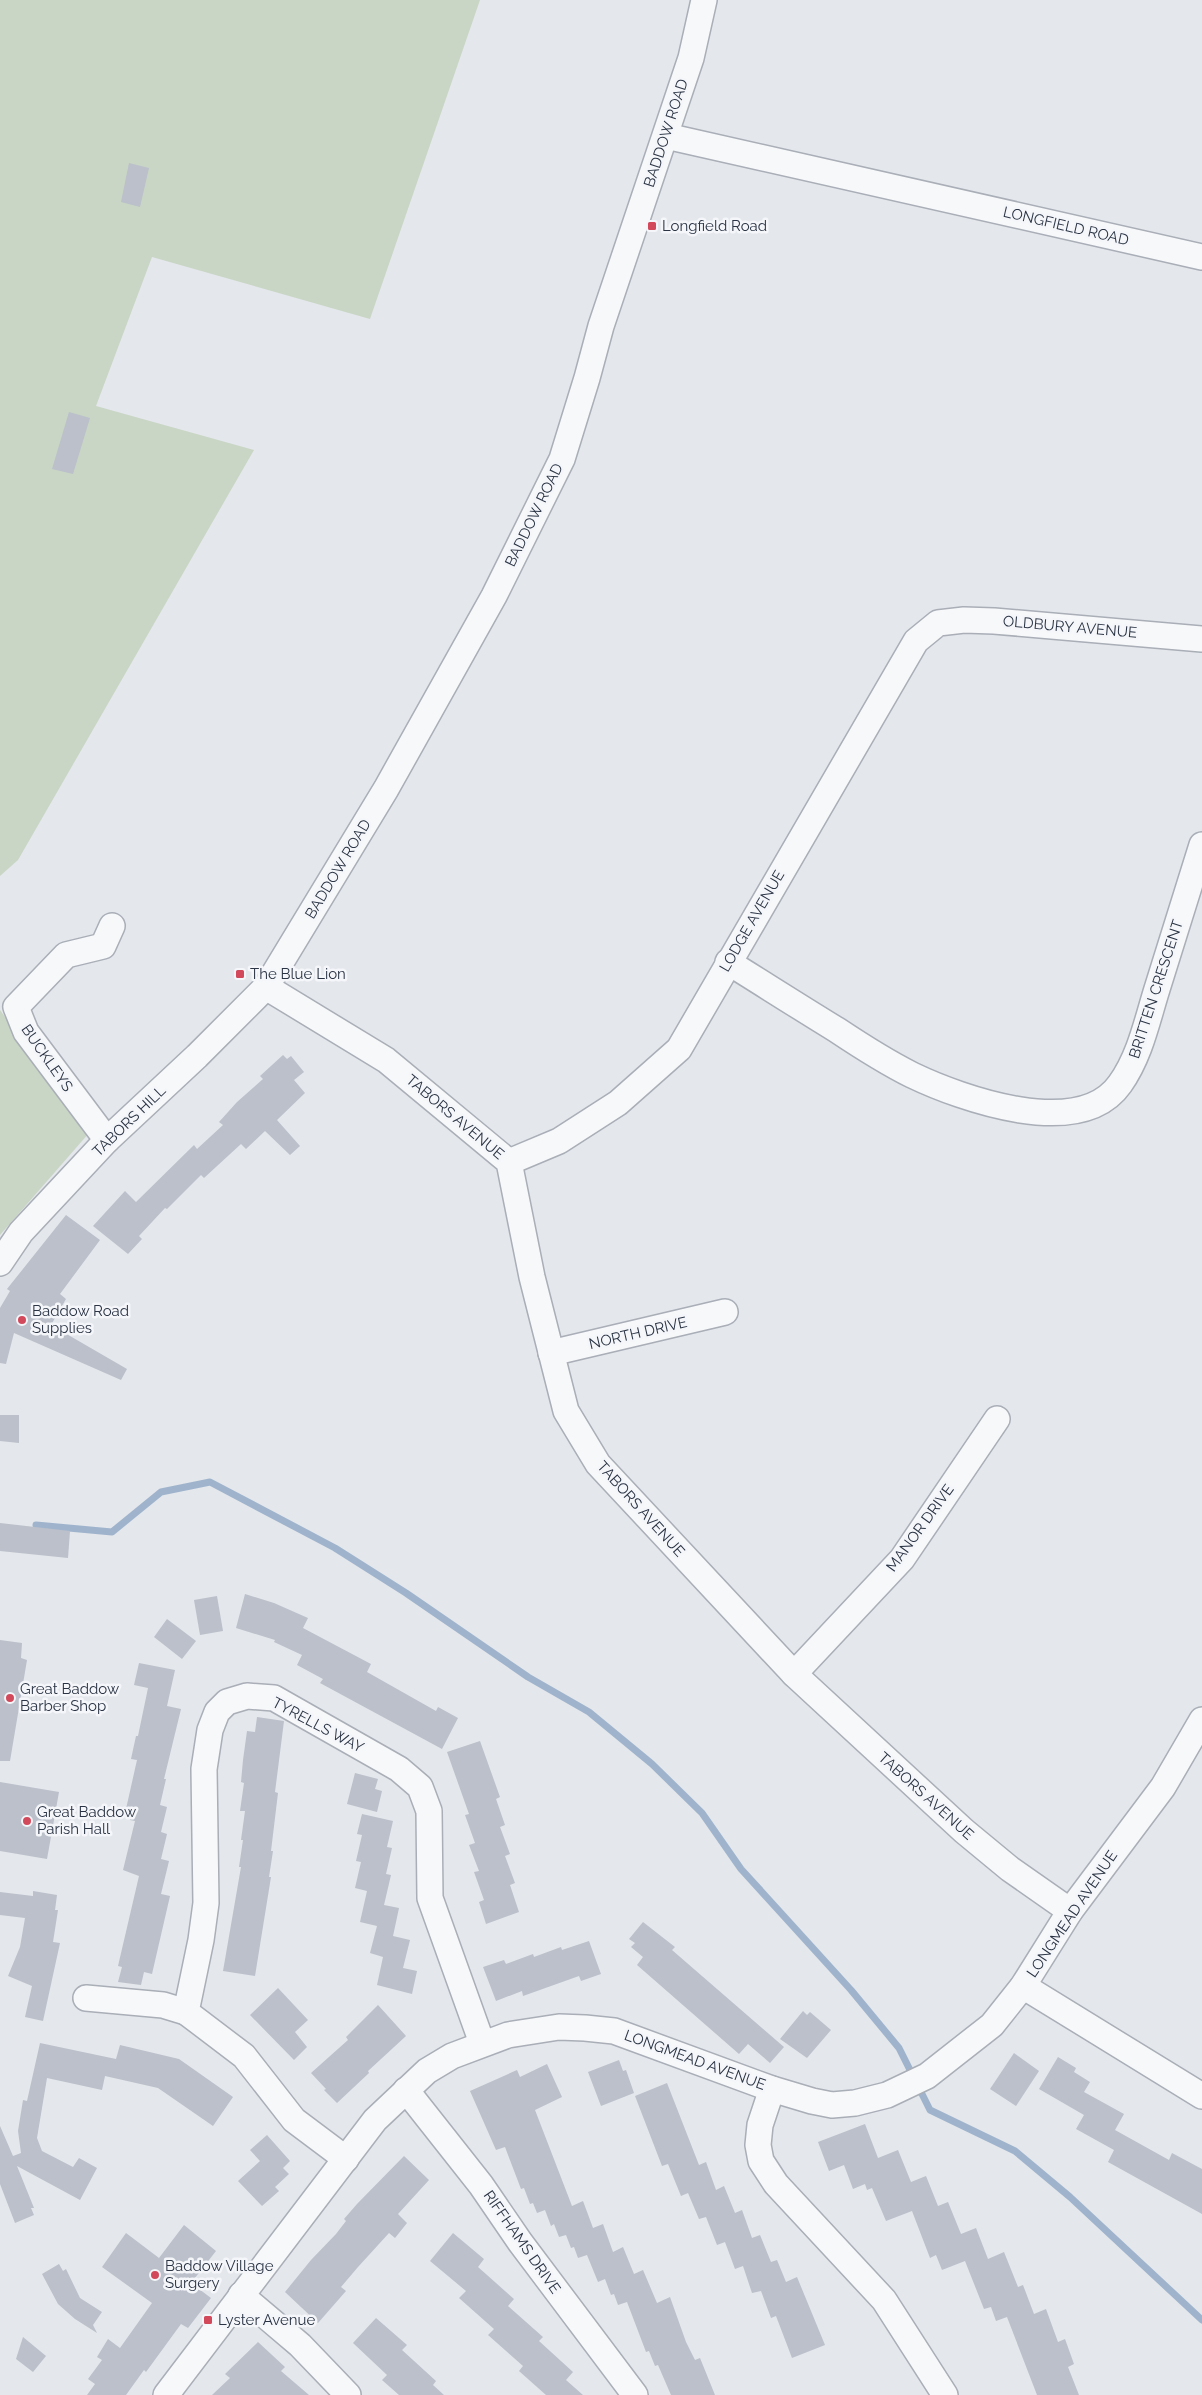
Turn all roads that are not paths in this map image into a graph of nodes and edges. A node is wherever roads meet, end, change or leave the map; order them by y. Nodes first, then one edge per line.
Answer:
1 (704, 0) edge
2 (666, 136) junction
3 (1202, 257) edge
4 (938, 623) joint
5 (1202, 640) edge
6 (1202, 845) edge
7 (112, 926) dead end
8 (728, 962) junction
9 (266, 987) junction
10 (107, 1140) junction
11 (509, 1162) junction
12 (0, 1263) edge
13 (725, 1312) dead end
14 (551, 1353) junction
15 (997, 1419) dead end
16 (794, 1674) junction
17 (1202, 1720) edge
18 (1070, 1911) junction
19 (1022, 1986) junction
20 (86, 1998) dead end
21 (186, 2012) junction
22 (482, 2043) junction
23 (772, 2089) junction
24 (406, 2090) junction
25 (1202, 2096) edge
26 (346, 2158) junction
27 (241, 2295) junction
28 (166, 2395) edge
29 (348, 2395) edge
30 (635, 2395) edge
31 (945, 2395) edge

1 - 2 street, BADDOW ROAD
2 - 3 street, LONGFIELD ROAD
2 - 9 street, BADDOW ROAD
4 - 5 street, OLDBURY AVENUE
4 - 8 street, LODGE AVENUE
6 - 8 street, BRITTEN CRESCENT
7 - 10 street, BUCKLEYS
8 - 11 street, LODGE AVENUE
9 - 10 street, TABORS HILL
9 - 11 street, TABORS AVENUE
10 - 12 street, TABORS HILL
11 - 14 street, TABORS AVENUE
13 - 14 street, NORTH DRIVE
14 - 16 street, TABORS AVENUE
15 - 16 street, MANOR DRIVE
16 - 18 street, TABORS AVENUE
17 - 18 street, LONGMEAD AVENUE
18 - 19 street, LONGMEAD AVENUE
19 - 23 street, LONGMEAD AVENUE
19 - 25 street
20 - 21 street
21 - 22 street, TYRELLS WAY
21 - 26 street
22 - 23 street, LONGMEAD AVENUE
22 - 24 street, LONGMEAD AVENUE
23 - 31 street
24 - 26 street, LONGMEAD AVENUE
24 - 30 street, RIFFHAMS DRIVE
26 - 27 street, LONGMEAD AVENUE
27 - 28 street, LONGMEAD AVENUE
27 - 29 street

